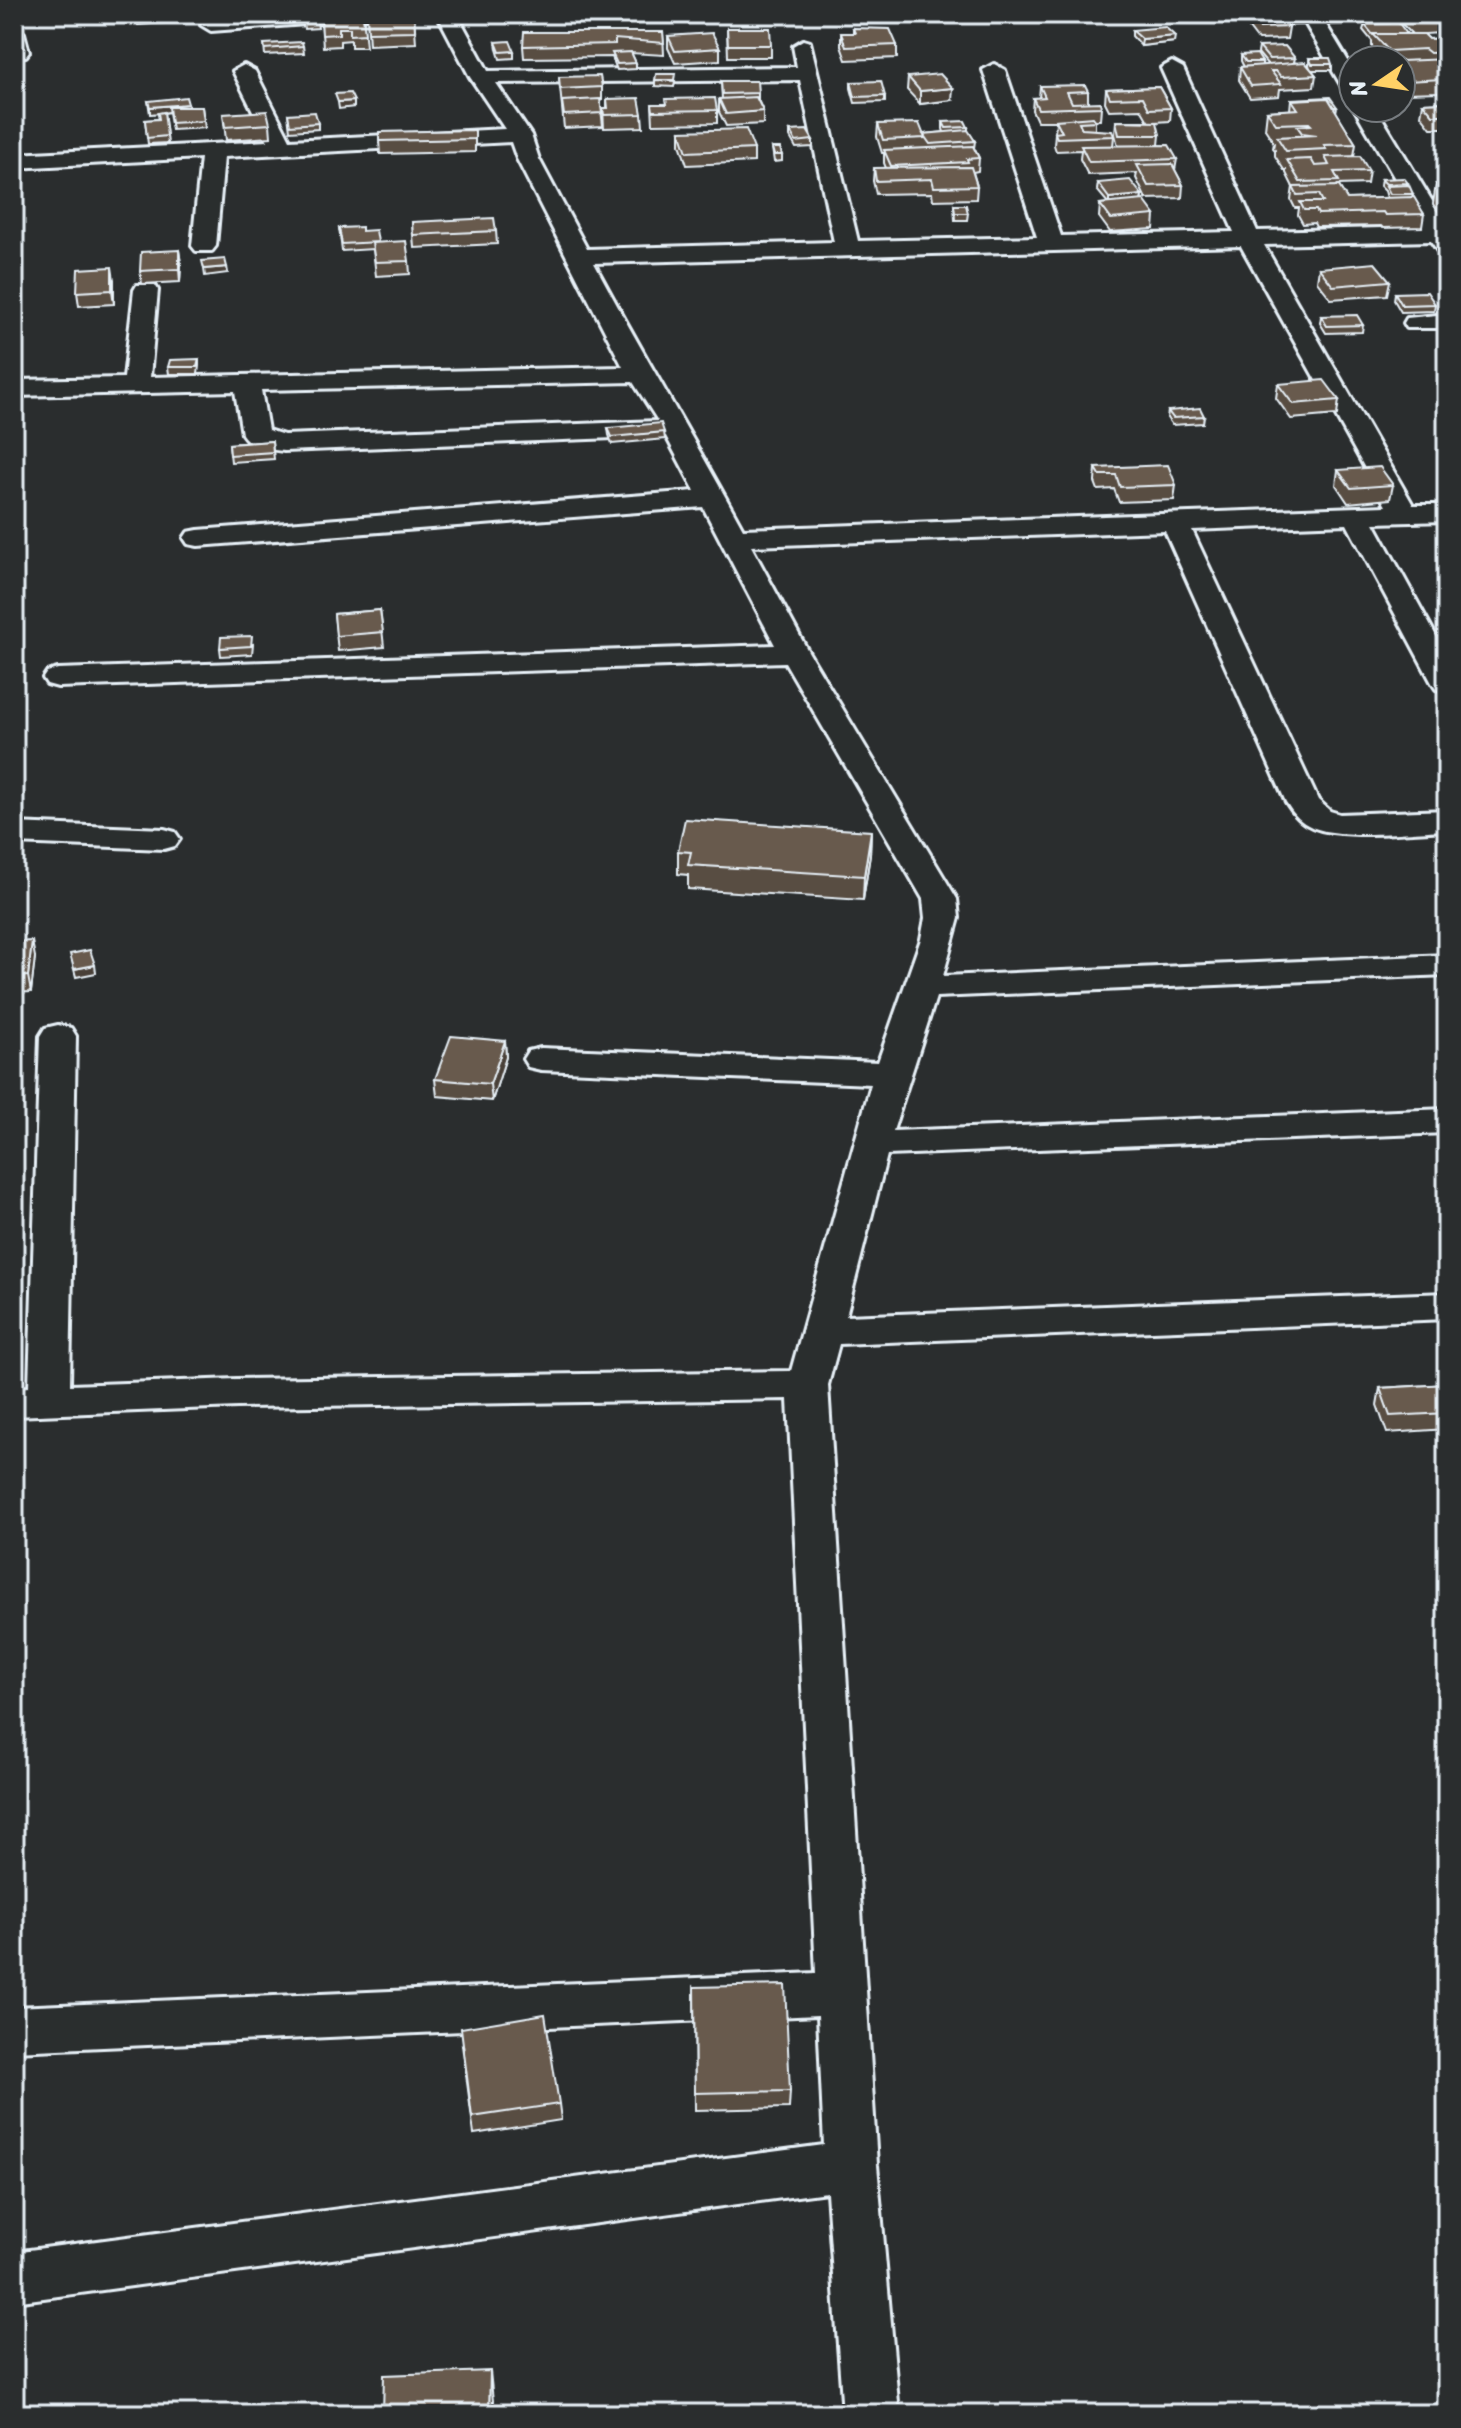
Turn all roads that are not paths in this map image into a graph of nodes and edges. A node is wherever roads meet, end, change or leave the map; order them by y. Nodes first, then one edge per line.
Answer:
1 (362, 14) edge
2 (447, 14) edge
3 (1413, 14) edge
4 (1311, 17) junction
5 (1250, 19) edge
6 (211, 25) dead end
7 (803, 46) dead end
8 (1337, 60) edge
9 (1172, 68) dead end
10 (994, 70) dead end
11 (244, 71) dead end
12 (809, 73) junction
13 (481, 77) junction
14 (1375, 124) edge
15 (520, 135) junction
16 (282, 146) junction
17 (213, 150) junction
18 (14, 161) edge
19 (1444, 238) edge
20 (1249, 239) junction
21 (1051, 243) junction
22 (204, 246) dead end
23 (847, 247) junction
24 (579, 256) junction
25 (146, 290) edge
26 (1447, 321) edge
27 (1416, 323) dead end
28 (640, 374) junction
29 (247, 382) junction
30 (136, 385) junction
31 (14, 388) edge
32 (675, 428) junction
33 (711, 498) junction
34 (1447, 513) edge
35 (1404, 514) junction
36 (1356, 516) junction
37 (1175, 523) junction
38 (198, 538) dead end
39 (732, 538) junction
40 (794, 653) junction
41 (58, 678) dead end
42 (1447, 683) edge
43 (1447, 820) edge
44 (14, 833) edge
45 (164, 839) dead end
46 (1447, 965) edge
47 (923, 987) junction
48 (58, 1036) dead end
49 (541, 1059) dead end
50 (892, 1074) junction
51 (1447, 1121) edge
52 (871, 1144) junction
53 (1447, 1306) edge
54 (822, 1331) junction
55 (808, 1385) junction
56 (32, 1401) edge
57 (841, 1993) junction
58 (14, 2029) edge
59 (851, 2165) junction
60 (14, 2277) edge
61 (871, 2414) edge

1 - 6 street
2 - 13 street
3 - 4 street
4 - 5 street
4 - 8 street
7 - 12 street
9 - 20 street
10 - 21 street
11 - 16 street
12 - 13 street
12 - 23 street
13 - 15 street
14 - 19 street
15 - 16 street
15 - 24 street
16 - 17 street
17 - 18 street
17 - 22 street
19 - 20 street
20 - 21 street
20 - 35 street
21 - 23 street
23 - 24 street
24 - 28 street
25 - 30 street
26 - 27 street
28 - 29 street
28 - 32 street
29 - 30 street
29 - 32 street
30 - 31 street
32 - 33 street
33 - 38 street
33 - 39 street
34 - 35 street
35 - 36 street
36 - 37 street
36 - 42 street
37 - 39 street
37 - 43 street
39 - 40 street
40 - 41 street
40 - 47 street
44 - 45 street
46 - 47 street
47 - 50 street
48 - 56 street
49 - 50 street
50 - 52 street
51 - 52 street
52 - 54 street
53 - 54 street
54 - 55 street
55 - 56 street
55 - 57 street
57 - 58 street
57 - 59 street
59 - 60 street
59 - 61 street

